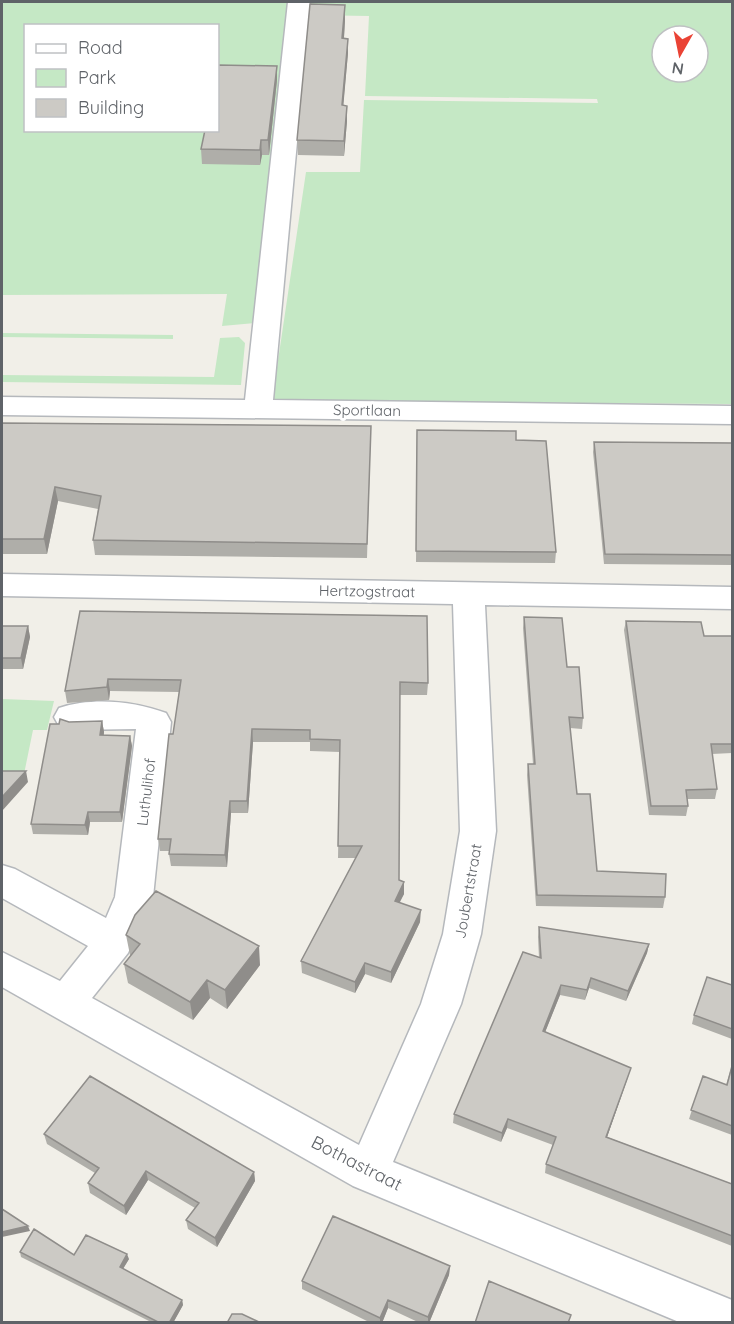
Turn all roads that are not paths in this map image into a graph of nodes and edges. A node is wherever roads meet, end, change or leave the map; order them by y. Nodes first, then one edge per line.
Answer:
1 (299, 2) edge
2 (260, 397) junction
3 (2, 406) edge
4 (732, 415) edge
5 (2, 585) edge
6 (469, 593) junction
7 (732, 598) edge
8 (71, 717) dead end
9 (2, 880) edge
10 (115, 942) junction
11 (2, 968) edge
12 (65, 1003) junction
13 (368, 1172) junction
14 (731, 1323) edge

1 - 2 street
2 - 3 street, Sportlaan
2 - 4 street, Sportlaan
5 - 6 street, Hertzogstraat
6 - 7 street, Hertzogstraat
6 - 13 street, Joubertstraat
8 - 10 street, Luthulihof
9 - 10 street
10 - 12 street, Luthulihof
11 - 12 street, Bothastraat
12 - 13 street, Bothastraat
13 - 14 street, Bothastraat

